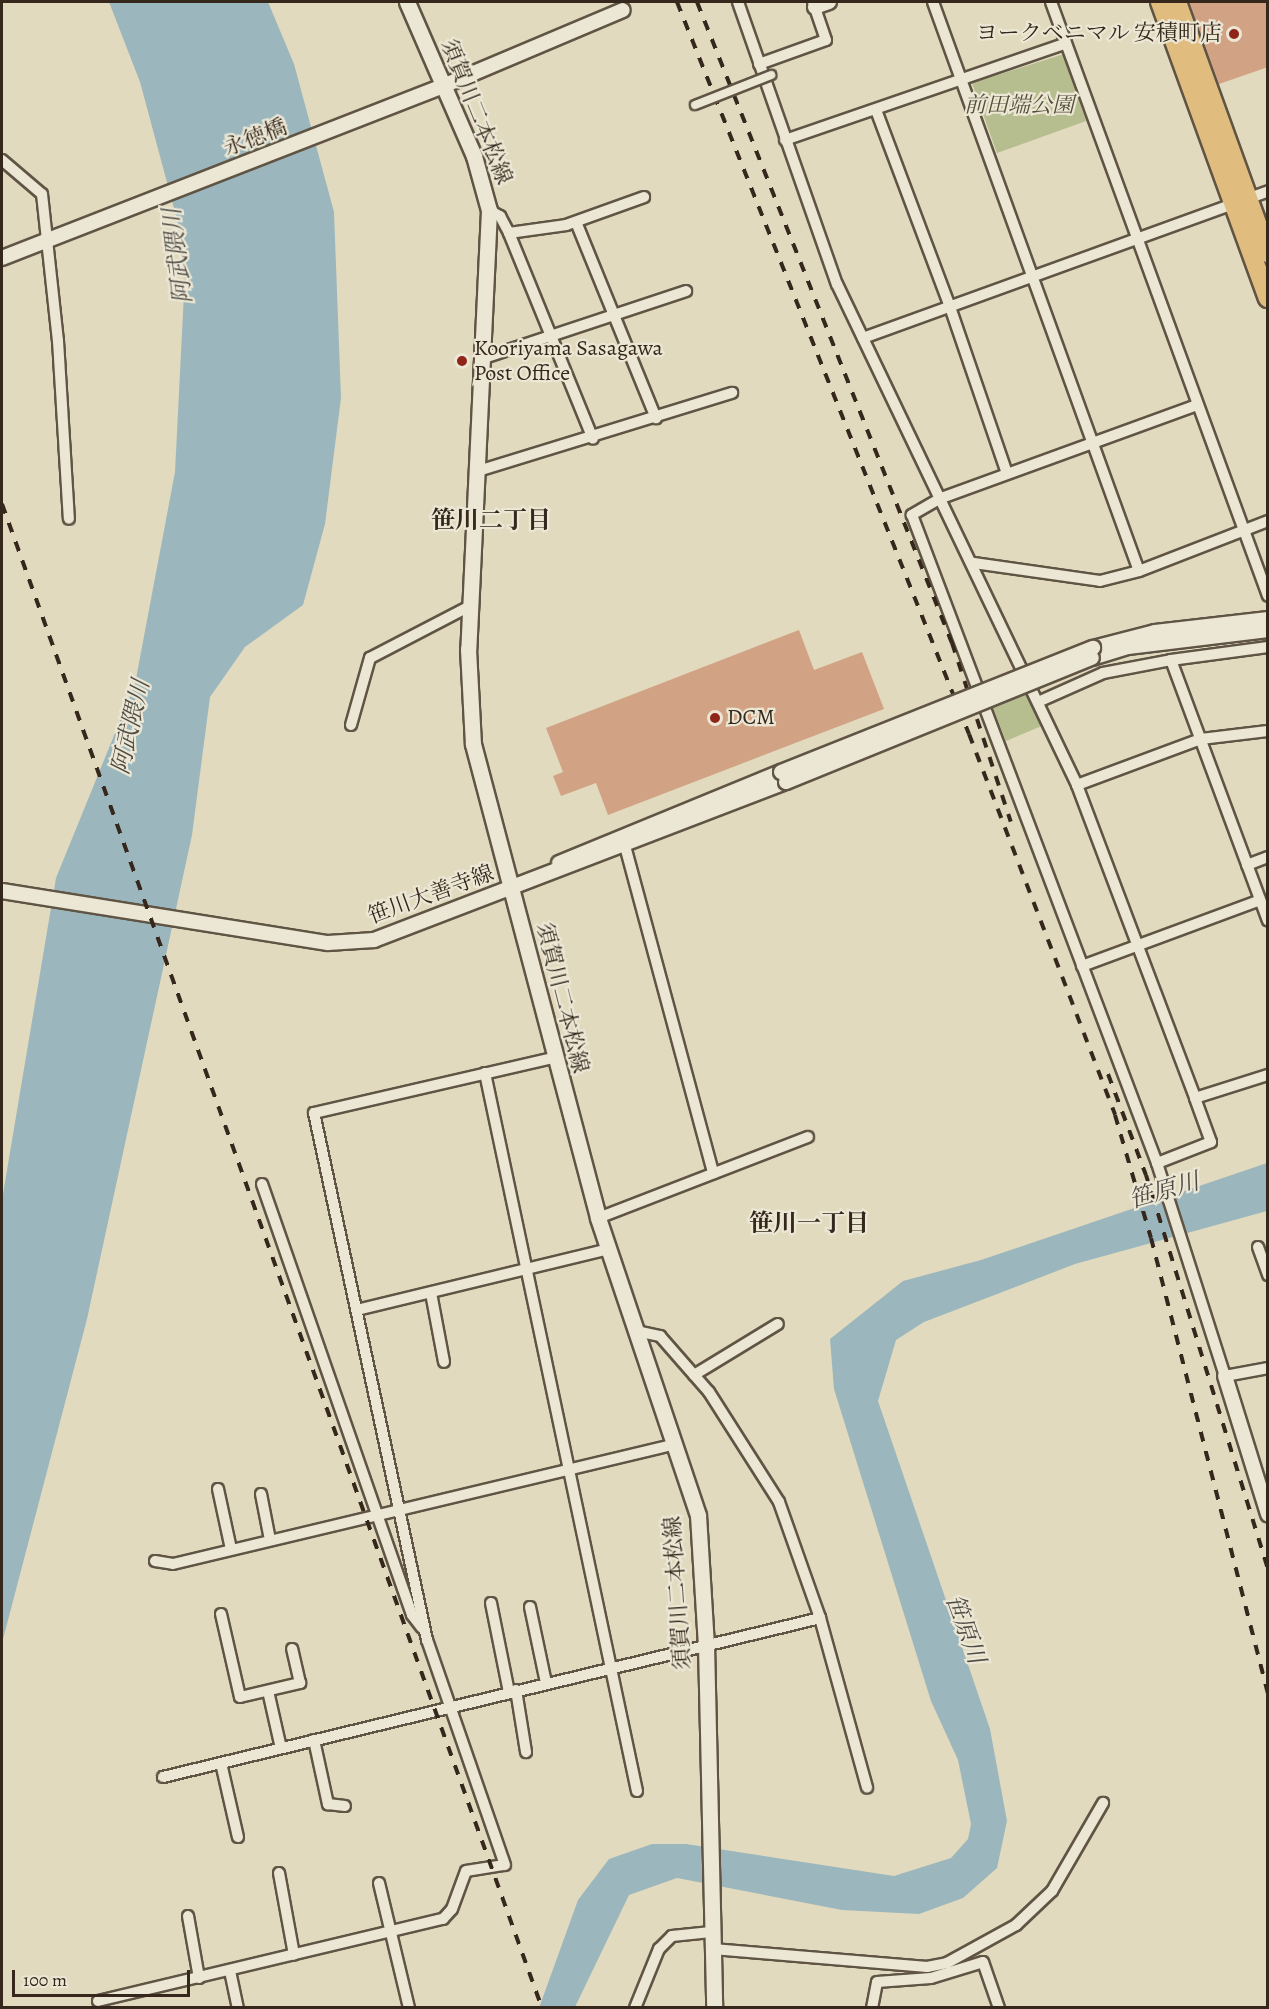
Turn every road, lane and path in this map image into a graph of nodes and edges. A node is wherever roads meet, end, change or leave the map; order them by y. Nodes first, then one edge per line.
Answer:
1 (407, 2) edge
2 (738, 2) edge
3 (829, 2) edge
4 (933, 2) edge
5 (1051, 2) edge
6 (1160, 2) edge
7 (1177, 2) edge
8 (814, 4) edge
9 (622, 10) dead end
10 (1066, 43) junction
11 (759, 64) junction
12 (771, 75) dead end
13 (961, 79) junction
14 (443, 86) junction
15 (694, 105) dead end
16 (876, 110) junction
17 (785, 140) junction
18 (2, 160) edge
19 (1268, 191) edge
20 (644, 197) dead end
21 (1239, 200) junction
22 (489, 210) junction
23 (576, 222) junction
24 (509, 233) junction
25 (1134, 236) junction
26 (48, 239) junction
27 (1268, 253) edge
28 (2, 258) edge
29 (1031, 273) junction
30 (686, 291) dead end
31 (1268, 298) edge
32 (949, 304) junction
33 (616, 318) junction
34 (552, 337) junction
35 (863, 338) junction
36 (484, 358) junction
37 (732, 393) dead end
38 (1197, 405) junction
39 (656, 418) junction
40 (593, 439) junction
41 (1092, 444) junction
42 (478, 471) junction
43 (1007, 473) junction
44 (941, 498) junction
45 (69, 519) dead end
46 (1268, 521) edge
47 (1243, 531) junction
48 (974, 563) junction
49 (1139, 571) junction
50 (1268, 596) edge
51 (470, 606) junction
52 (1268, 619) edge
53 (1268, 630) edge
54 (1268, 647) edge
55 (1093, 653) junction
56 (1171, 660) junction
57 (1038, 702) junction
58 (351, 725) dead end
59 (1268, 731) edge
60 (1201, 739) junction
61 (783, 777) junction
62 (1077, 785) junction
63 (625, 846) junction
64 (1268, 857) edge
65 (1247, 865) junction
66 (511, 887) junction
67 (2, 891) edge
68 (1260, 900) junction
69 (1268, 921) edge
70 (1138, 943) junction
71 (1082, 966) junction
72 (553, 1058) junction
73 (485, 1073) junction
74 (1268, 1075) edge
75 (1195, 1098) junction
76 (808, 1137) dead end
77 (1158, 1167) junction
78 (713, 1173) junction
79 (262, 1184) dead end
80 (598, 1218) junction
81 (1258, 1247) dead end
82 (609, 1249) junction
83 (528, 1271) junction
84 (1268, 1275) edge
85 (431, 1293) junction
86 (357, 1310) junction
87 (778, 1324) dead end
88 (636, 1331) junction
89 (444, 1362) dead end
90 (1268, 1368) edge
91 (694, 1375) junction
92 (1225, 1376) junction
93 (676, 1444) junction
94 (570, 1468) junction
95 (218, 1489) dead end
96 (261, 1494) dead end
97 (1267, 1507) edge
98 (400, 1510) junction
99 (378, 1515) junction
100 (270, 1540) junction
101 (231, 1549) junction
102 (155, 1561) dead end
103 (491, 1603) dead end
104 (530, 1607) dead end
105 (221, 1614) dead end
106 (820, 1618) junction
107 (425, 1630) junction
108 (706, 1644) junction
109 (292, 1649) dead end
110 (612, 1667) junction
111 (546, 1683) junction
112 (268, 1691) junction
113 (513, 1691) junction
114 (447, 1707) junction
115 (314, 1740) junction
116 (281, 1748) junction
117 (526, 1752) dead end
118 (221, 1762) junction
119 (163, 1777) dead end
120 (867, 1788) dead end
121 (637, 1791) dead end
122 (1103, 1803) dead end
123 (345, 1806) dead end
124 (238, 1837) dead end
125 (279, 1873) dead end
126 (379, 1883) dead end
127 (188, 1916) dead end
128 (711, 1927) junction
129 (391, 1931) junction
130 (713, 1948) junction
131 (294, 1955) junction
132 (230, 1971) junction
133 (199, 1978) junction
134 (98, 2001) dead end
135 (238, 2007) edge
136 (409, 2007) edge
137 (635, 2007) edge
138 (714, 2007) edge
139 (872, 2007) edge
140 (999, 2007) edge

1 - 14 main road, 須賀川二本松線
2 - 11 street
3 - 8 street
4 - 13 street
5 - 10 street
6 - 21 main road
7 - 21 main road
8 - 11 street
9 - 14 street, 永徳橋
10 - 13 street
10 - 25 street
11 - 17 street
12 - 15 street, bridge
13 - 16 street
13 - 29 street
14 - 22 main road, 須賀川二本松線
14 - 26 street, 永徳橋
16 - 17 street
16 - 32 street
17 - 35 street
18 - 26 street
19 - 21 street
20 - 23 street
21 - 25 street
21 - 27 main road
21 - 31 main road
22 - 24 street
22 - 36 main road, 須賀川二本松線
23 - 24 street
23 - 33 street
24 - 34 street
25 - 29 street
25 - 38 street
26 - 28 street, 永徳橋
26 - 45 street
29 - 32 street
29 - 41 street
30 - 33 street
32 - 35 street
32 - 43 street
33 - 34 street
33 - 39 street
34 - 36 street
34 - 40 street
35 - 44 street
36 - 42 main road, 須賀川二本松線
37 - 39 street
38 - 41 street
38 - 47 street
39 - 40 street
40 - 42 street
41 - 43 street
41 - 49 street
42 - 51 main road, 須賀川二本松線
43 - 44 street
44 - 48 street
44 - 71 street
46 - 47 street
47 - 49 street
47 - 50 street
48 - 49 street
48 - 57 street
51 - 58 street
51 - 66 main road, 須賀川二本松線
52 - 55 street
53 - 55 street
54 - 56 street
55 - 61 street, bridge
56 - 57 street
56 - 60 street
57 - 62 street
59 - 60 street
60 - 62 street
60 - 65 street
61 - 63 street
61 - 66 street
62 - 70 street
63 - 66 street
63 - 78 street
64 - 65 street
65 - 68 street
66 - 67 street, 笹川大善寺線
66 - 72 main road, 須賀川二本松線
68 - 69 street
68 - 70 street
70 - 71 street
70 - 75 street
71 - 77 street
72 - 73 street
72 - 80 main road, 須賀川二本松線
73 - 83 street
73 - 86 street
74 - 75 street
75 - 77 street
76 - 78 street
77 - 92 street
78 - 80 street
79 - 99 street
80 - 82 main road, 須賀川二本松線
81 - 84 street
82 - 83 street
82 - 88 main road, 須賀川二本松線
83 - 85 street
83 - 94 street
85 - 86 street
85 - 89 street
86 - 98 street
87 - 91 street
88 - 91 street
88 - 93 main road, 須賀川二本松線
90 - 92 street
91 - 106 street
92 - 97 street
93 - 94 street
93 - 108 main road, 須賀川二本松線
94 - 98 street
94 - 110 street
95 - 101 street
96 - 100 street
98 - 99 street
98 - 107 street
99 - 100 street
99 - 107 street
100 - 101 street
101 - 102 street
103 - 113 street
104 - 111 street
105 - 112 street
106 - 108 street
106 - 120 street
107 - 114 street
108 - 110 street
108 - 128 main road, 須賀川二本松線
109 - 112 street
110 - 111 street
110 - 121 street
111 - 113 street
112 - 116 street
113 - 114 street
113 - 117 street
114 - 115 street
114 - 129 street
115 - 116 street
115 - 123 street
116 - 118 street
118 - 119 street
118 - 124 street
122 - 130 street
125 - 131 street
126 - 129 street
127 - 133 street
128 - 130 main road, 須賀川二本松線
128 - 137 street
129 - 131 street
129 - 136 street
130 - 138 main road, 須賀川二本松線
131 - 132 street
132 - 133 street
132 - 135 street
133 - 134 street
139 - 140 street

